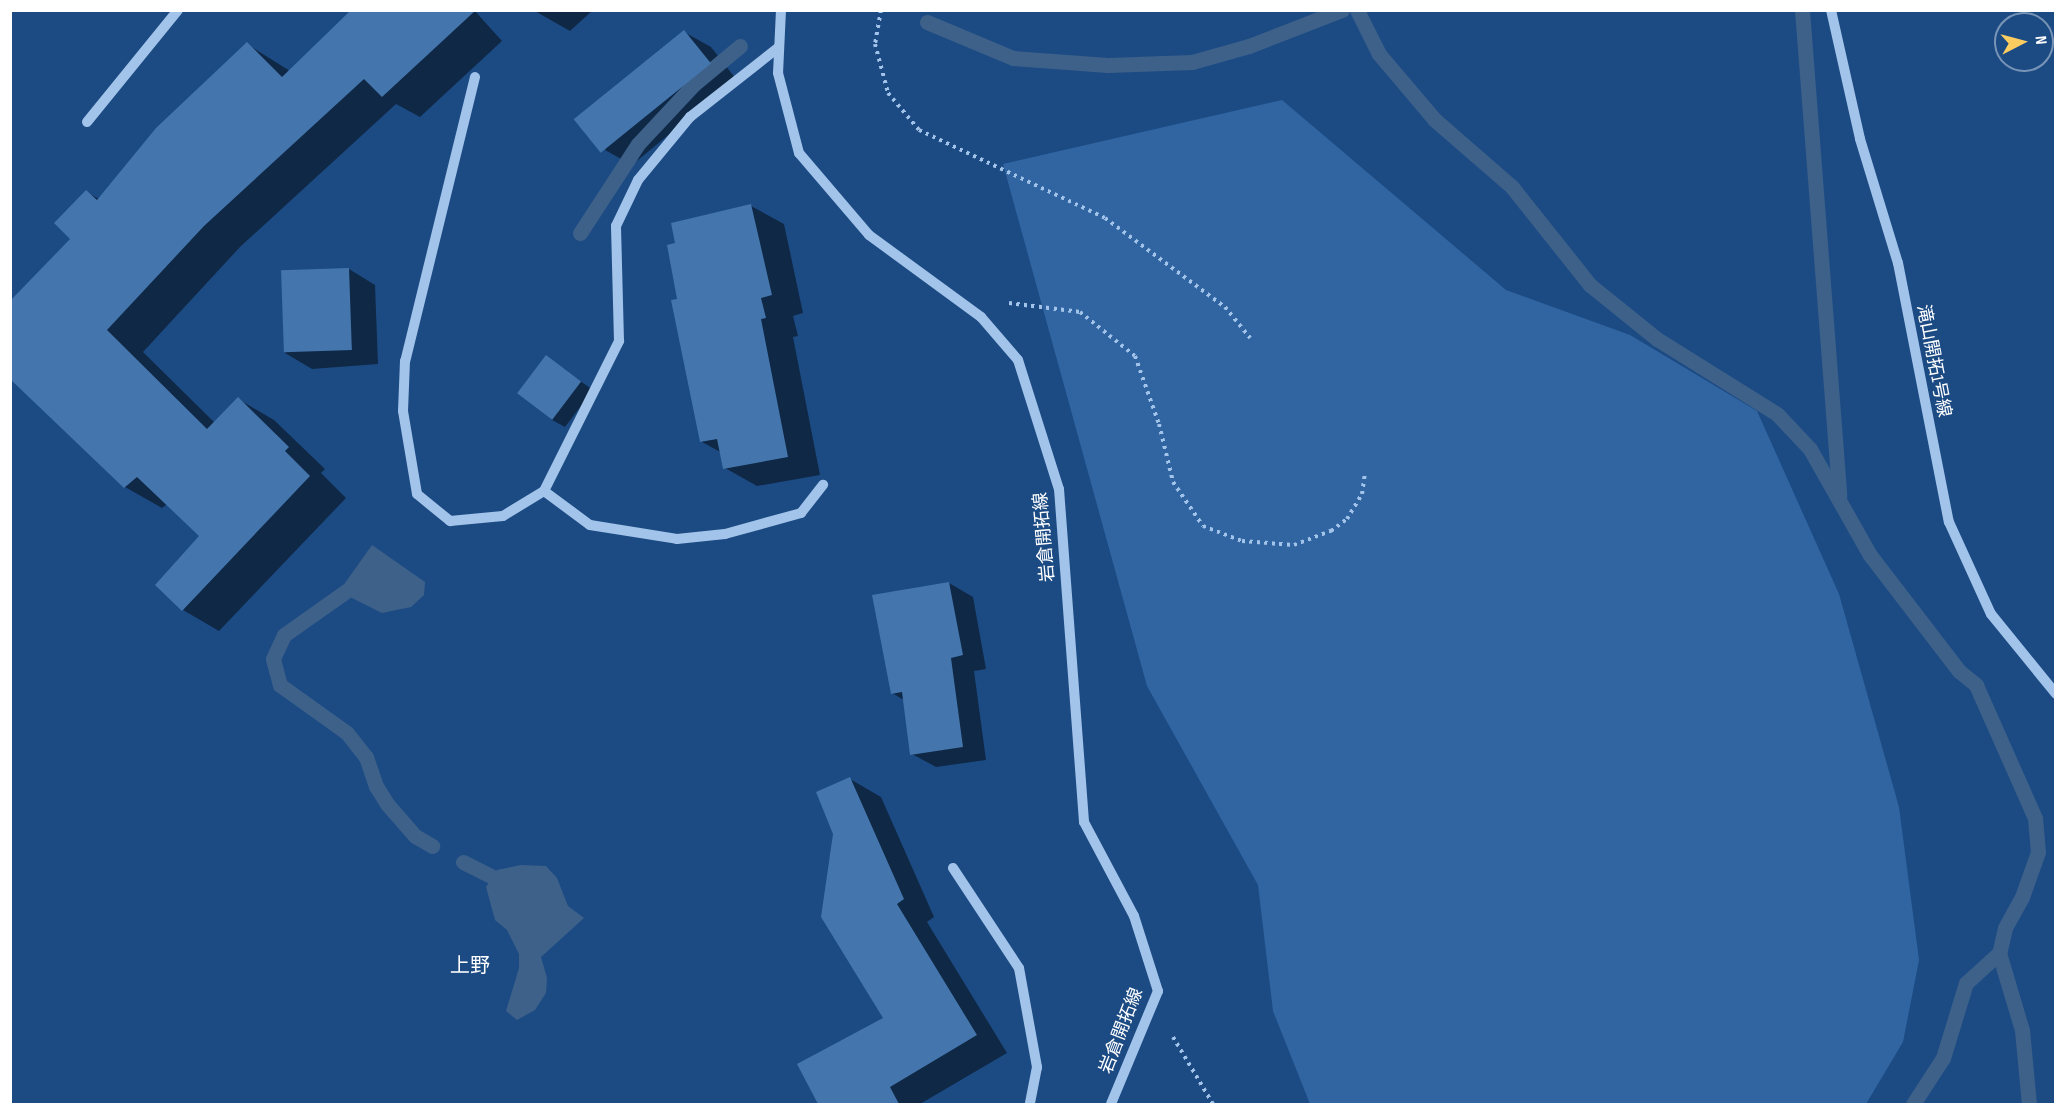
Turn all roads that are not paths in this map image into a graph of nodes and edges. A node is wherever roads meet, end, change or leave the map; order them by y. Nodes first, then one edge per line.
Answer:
1 (178, 10) edge
2 (781, 10) edge
3 (1831, 10) edge
4 (779, 47) junction
5 (475, 77) dead end
6 (87, 122) dead end
7 (823, 485) dead end
8 (544, 491) junction
9 (2055, 694) edge
10 (953, 867) dead end
11 (1030, 1104) edge
12 (1112, 1104) edge

1 - 6 street
2 - 4 street, 岩倉開拓線
3 - 9 street, 滝山開拓1号線
4 - 8 street
4 - 12 street, 岩倉開拓線
5 - 8 street
7 - 8 street
10 - 11 street

